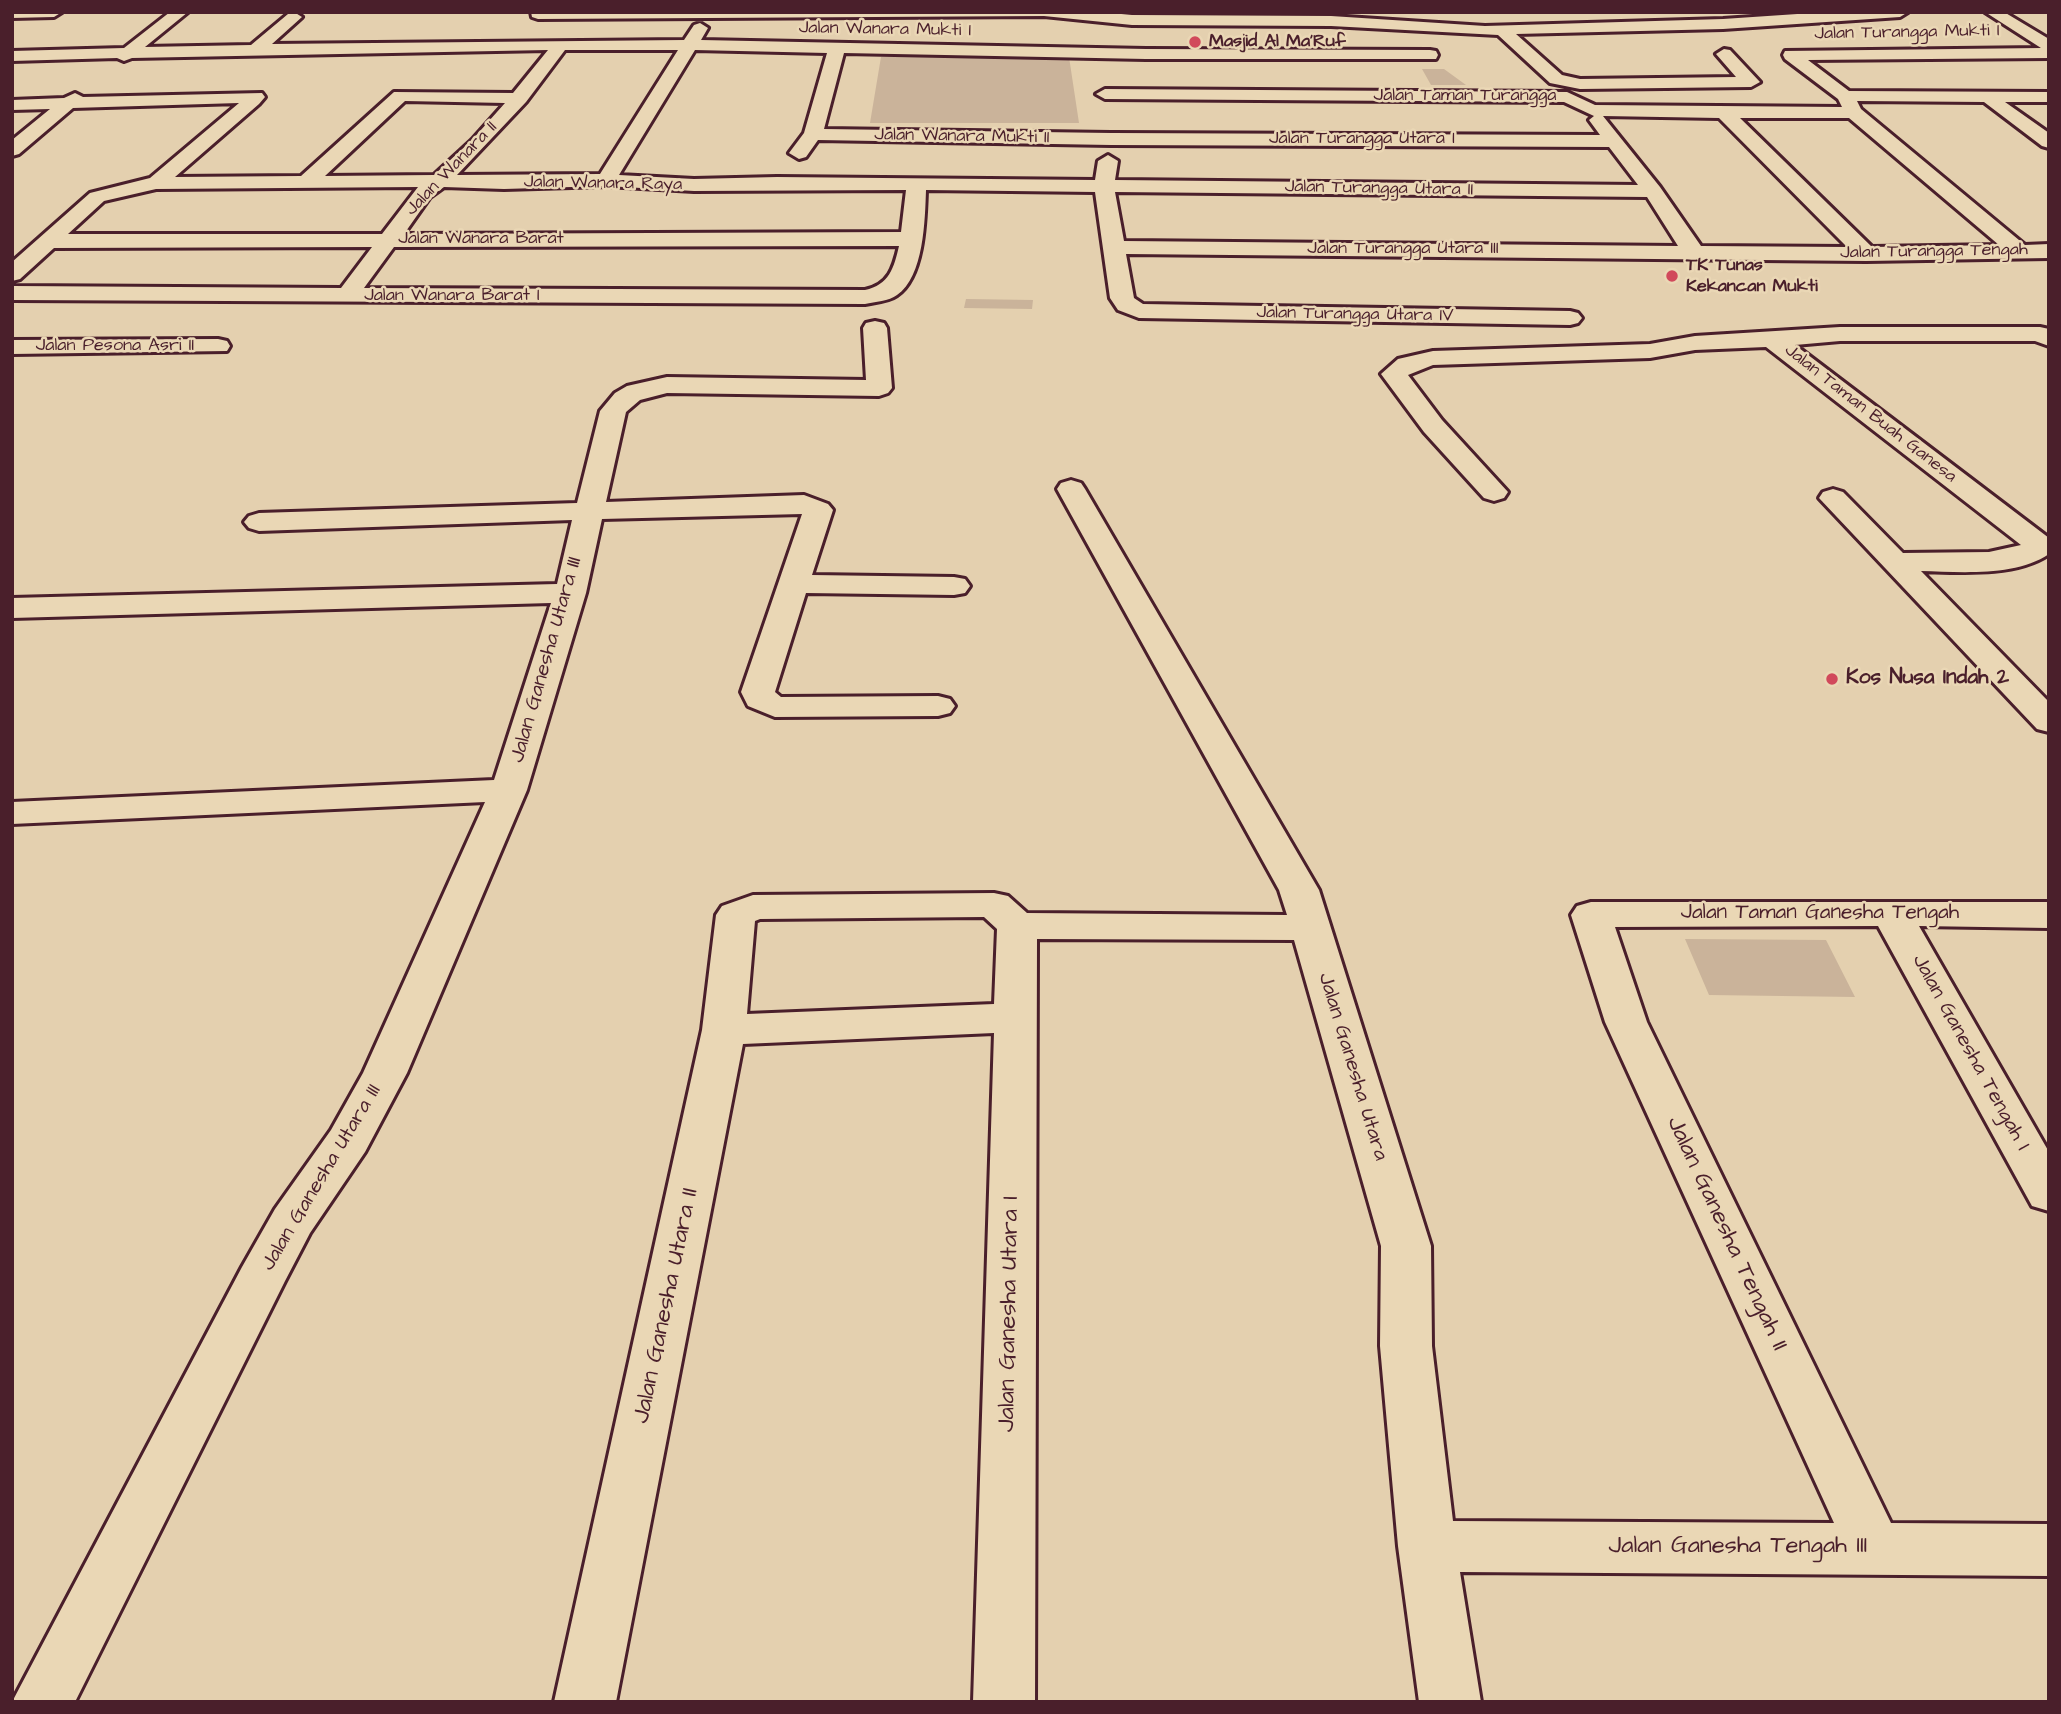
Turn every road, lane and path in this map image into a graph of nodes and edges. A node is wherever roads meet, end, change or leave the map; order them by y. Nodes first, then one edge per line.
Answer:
1 (54, 12) edge
2 (180, 12) edge
3 (1041, 12) edge
4 (1046, 12) edge
5 (1384, 12) edge
6 (1699, 12) edge
7 (1900, 12) edge
8 (1993, 12) edge
9 (12, 13) edge
10 (539, 13) edge
11 (707, 14) junction
12 (1087, 14) edge
13 (294, 17) dead end
14 (1723, 23) junction
15 (1397, 25) junction
16 (1503, 30) junction
17 (510, 45) junction
18 (560, 45) junction
19 (689, 45) junction
20 (2049, 46) edge
21 (256, 49) junction
22 (836, 50) junction
23 (2049, 52) edge
24 (128, 53) junction
25 (1095, 53) junction
26 (1724, 54) dead end
27 (1430, 55) dead end
28 (12, 56) edge
29 (108, 69) dead end
30 (89, 86) dead end
31 (1105, 94) junction
32 (2049, 97) edge
33 (520, 98) junction
34 (1962, 100) junction
35 (1993, 102) junction
36 (69, 103) junction
37 (2049, 103) edge
38 (1849, 104) junction
39 (12, 105) edge
40 (1592, 110) junction
41 (1724, 113) junction
42 (813, 134) junction
43 (1111, 139) junction
44 (1613, 141) junction
45 (2049, 142) edge
46 (12, 150) edge
47 (606, 180) junction
48 (440, 181) junction
49 (156, 183) junction
50 (306, 183) junction
51 (777, 183) junction
52 (916, 185) junction
53 (1104, 186) junction
54 (1653, 191) junction
55 (387, 239) junction
56 (912, 240) junction
57 (50, 241) junction
58 (1113, 247) junction
59 (1693, 251) junction
60 (2019, 251) junction
61 (2049, 251) edge
62 (1866, 254) junction
63 (12, 274) edge
64 (12, 293) edge
65 (346, 295) junction
66 (1570, 318) dead end
67 (876, 328) dead end
68 (2046, 335) edge
69 (1772, 339) junction
70 (218, 346) dead end
71 (12, 347) edge
72 (1070, 489) dead end
73 (1494, 492) dead end
74 (1833, 498) dead end
75 (589, 512) junction
76 (259, 522) dead end
77 (1896, 562) junction
78 (793, 584) junction
79 (954, 586) dead end
80 (569, 593) junction
81 (12, 608) edge
82 (938, 706) dead end
83 (2049, 722) edge
84 (509, 790) junction
85 (12, 813) edge
86 (1891, 913) junction
87 (1591, 915) joint
88 (2049, 915) edge
89 (1017, 926) junction
90 (1311, 928) junction
91 (1015, 1018) junction
92 (724, 1030) junction
93 (2049, 1193) edge
94 (1427, 1546) junction
95 (1874, 1548) junction
96 (2049, 1550) edge
97 (43, 1702) edge
98 (585, 1702) edge
99 (1004, 1702) edge
100 (1450, 1702) edge

1 - 9 street
2 - 24 street
3 - 11 street
4 - 12 street
5 - 15 street
6 - 14 street
7 - 14 street
8 - 20 street
10 - 11 street
10 - 17 street
11 - 19 street
12 - 15 street
12 - 25 street
13 - 21 street
14 - 16 street
15 - 16 street
16 - 26 street
17 - 18 street, Jalan Wanara Mukti I
17 - 21 street, Jalan Wanara Mukti I
18 - 19 street, Jalan Wanara Mukti I
18 - 33 street, Jalan Wanara II
19 - 22 street, Jalan Wanara Mukti I
19 - 47 street
21 - 24 street, Jalan Wanara Mukti I
22 - 25 street, Jalan Wanara Mukti I
22 - 42 street
23 - 38 street, Jalan Turangga Mukti I
24 - 28 street, Jalan Wanara Mukti I
24 - 29 street
25 - 27 street, Jalan Wanara Mukti I
25 - 31 street
30 - 36 street
31 - 40 street, Jalan Taman Turangga
31 - 43 street
32 - 34 street, Jalan Taman Turangga
33 - 48 street, Jalan Wanara II
33 - 50 street
34 - 35 street, Jalan Taman Turangga
34 - 38 street, Jalan Taman Turangga
35 - 37 street, Jalan Taman Turangga
35 - 45 street
36 - 39 street
36 - 46 street
36 - 49 street
38 - 41 street, Jalan Taman Turangga
38 - 60 street
40 - 41 street, Jalan Taman Turangga
40 - 44 street
41 - 62 street
42 - 43 street, Jalan Wanara Mukti II
42 - 51 street
43 - 44 street, Jalan Turangga Utara I
43 - 53 street
44 - 54 street
47 - 48 street, Jalan Wanara Raya
47 - 51 street, Jalan Wanara Raya
48 - 50 street, Jalan Wanara Raya
48 - 55 street, Jalan Wanara II
49 - 50 street, Jalan Wanara Raya
49 - 57 street, Jalan Wanara Raya
51 - 52 street, Jalan Wanara Raya
52 - 53 street, Jalan Wanara Raya
52 - 56 street
53 - 54 street, Jalan Turangga Utara II
53 - 58 street
54 - 59 street
55 - 56 street, Jalan Wanara Barat
55 - 57 street, Jalan Wanara Barat
55 - 65 street, Jalan Wanara II
56 - 65 street, Jalan Wanara Barat I
57 - 63 street
58 - 59 street, Jalan Turangga Utara III
58 - 66 street, Jalan Turangga Utara IV
59 - 62 street, Jalan Turangga Tengah
60 - 61 street, Jalan Turangga Tengah
60 - 62 street, Jalan Turangga Tengah
64 - 65 street, Jalan Wanara Barat I
67 - 75 street, Jalan Ganesha Utara III
68 - 69 street, Jalan Taman Buah Ganesa
69 - 73 street
69 - 77 street, Jalan Taman Buah Ganesa
70 - 71 street, Jalan Pesona Asri II
72 - 90 street, Jalan Ganesha Utara
74 - 77 street
75 - 76 street
75 - 78 street
75 - 80 street, Jalan Ganesha Utara III
77 - 83 street
78 - 79 street
78 - 82 street
80 - 81 street
80 - 84 street, Jalan Ganesha Utara III
84 - 85 street
84 - 97 street, Jalan Ganesha Utara III
86 - 87 street, Jalan Taman Ganesha Tengah
86 - 88 street, Jalan Taman Ganesha Tengah
86 - 93 street, Jalan Ganesha Tengah I
87 - 95 street, Jalan Ganesha Tengah II
89 - 90 street
89 - 91 street, Jalan Ganesha Utara I
89 - 92 street, Jalan Ganesha Utara II
90 - 94 street, Jalan Ganesha Utara
91 - 92 street
91 - 99 street, Jalan Ganesha Utara I
92 - 98 street, Jalan Ganesha Utara II
94 - 95 street, Jalan Ganesha Tengah III
94 - 100 street, Jalan Ganesha Utara
95 - 96 street, Jalan Ganesha Tengah III

